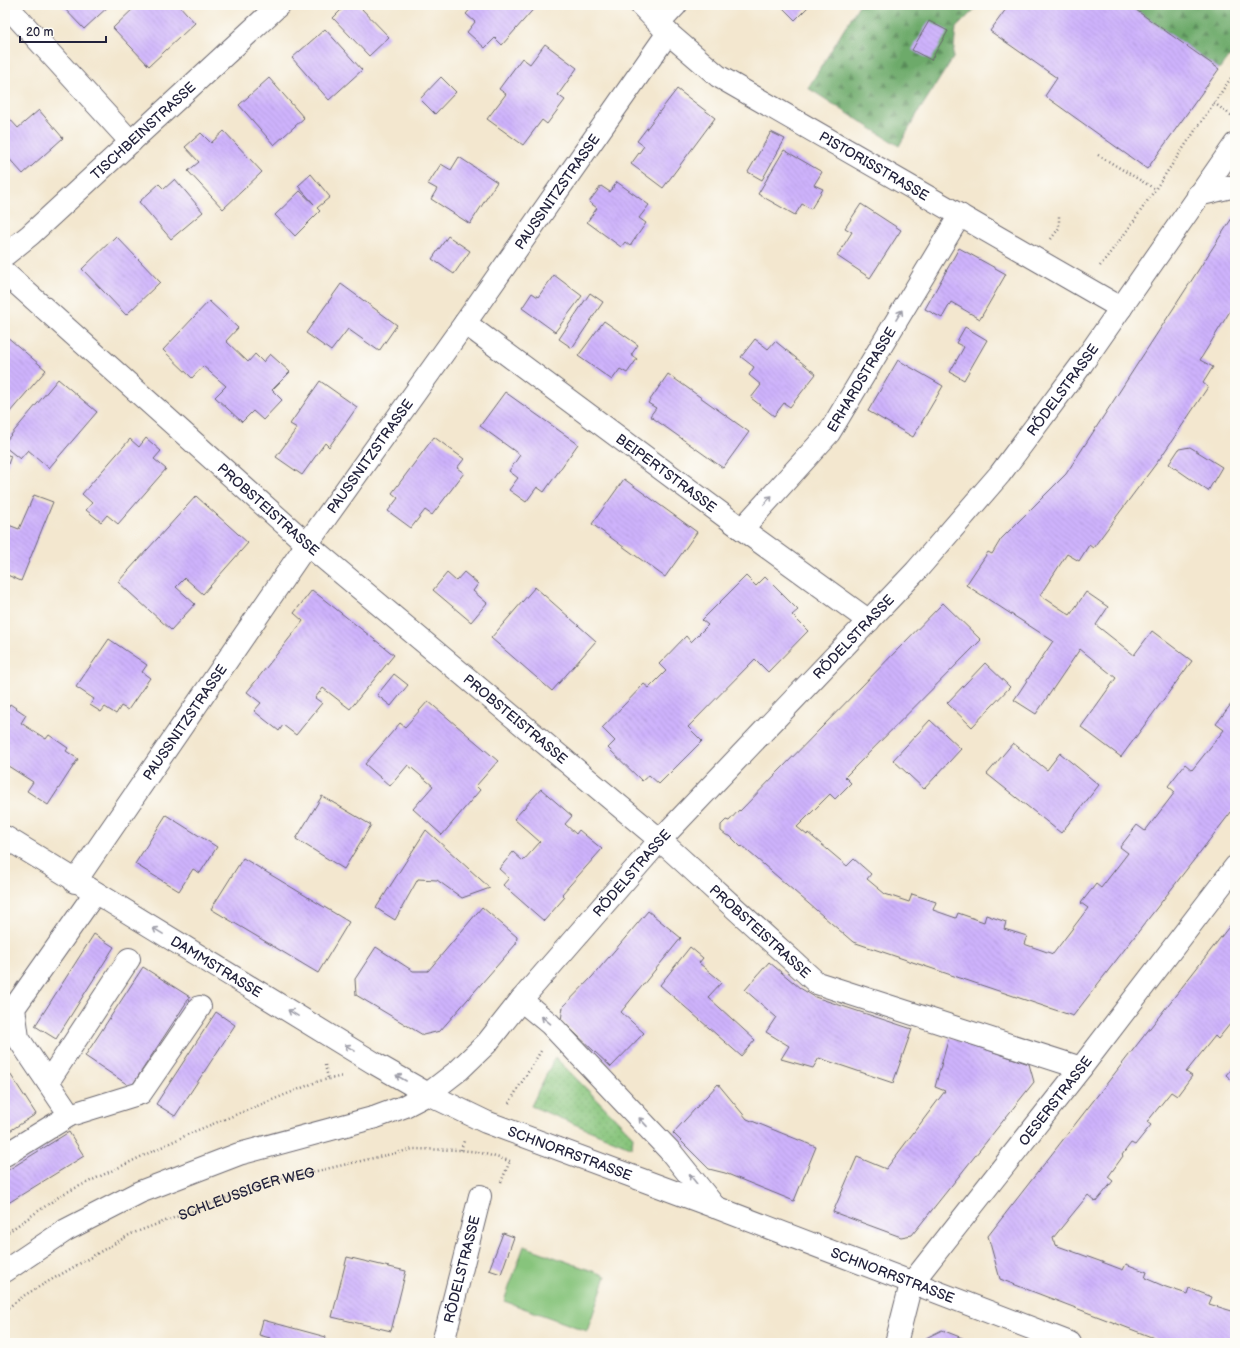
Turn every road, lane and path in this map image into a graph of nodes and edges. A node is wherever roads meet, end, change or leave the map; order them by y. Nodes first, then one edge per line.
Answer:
1 (6, 5) edge
2 (279, 5) edge
3 (641, 5) edge
4 (676, 5) edge
5 (664, 28) junction
6 (1235, 72) edge
7 (1214, 103) junction
8 (1235, 118) edge
9 (131, 142) junction
10 (1235, 144) edge
11 (1098, 156) dead end
12 (1235, 186) edge
13 (1155, 190) junction
14 (1198, 195) junction
15 (960, 215) junction
16 (5, 255) edge
17 (1103, 261) dead end
18 (5, 273) edge
19 (1121, 308) junction
20 (465, 323) junction
21 (742, 529) junction
22 (307, 544) junction
23 (869, 621) junction
24 (5, 837) edge
25 (660, 840) junction
26 (1235, 867) edge
27 (75, 882) junction
28 (95, 893) junction
29 (129, 959) dead end
30 (521, 1000) junction
31 (200, 1007) dead end
32 (542, 1048) dead end
33 (1081, 1068) junction
34 (351, 1075) dead end
35 (48, 1082) junction
36 (428, 1094) junction
37 (511, 1100) dead end
38 (70, 1115) junction
39 (462, 1142) dead end
40 (461, 1150) junction
41 (5, 1155) edge
42 (510, 1161) dead end
43 (480, 1196) dead end
44 (715, 1207) junction
45 (5, 1234) edge
46 (5, 1271) edge
47 (911, 1284) junction
48 (5, 1310) edge
49 (443, 1343) edge
50 (896, 1343) edge
51 (1070, 1343) edge

1 - 9 street
2 - 9 street, TISCHBEINSTRASSE
3 - 5 street, PISTORISSTRASSE
4 - 5 street, PAUSSNITZSTRASSE
5 - 15 street, PISTORISSTRASSE
5 - 20 street, PAUSSNITZSTRASSE
6 - 7 path
7 - 8 path
7 - 13 path
9 - 16 street, TISCHBEINSTRASSE
10 - 14 street, RÖDELSTRASSE
11 - 13 path
12 - 14 street
13 - 17 path
14 - 19 street, RÖDELSTRASSE
15 - 19 street, PISTORISSTRASSE
21 -> 15 street, ERHARDSTRASSE
18 - 22 street, PROBSTEISTRASSE
19 - 23 street, RÖDELSTRASSE
20 - 21 street, BEIPERTSTRASSE
20 - 22 street, PAUSSNITZSTRASSE
21 - 23 street, BEIPERTSTRASSE
22 - 25 street, PROBSTEISTRASSE
22 - 27 street, PAUSSNITZSTRASSE
23 - 25 street, RÖDELSTRASSE
24 - 27 street, DAMMSTRASSE
25 - 30 street, RÖDELSTRASSE
25 - 33 street, PROBSTEISTRASSE
26 - 33 street, OESERSTRASSE
27 - 28 street, DAMMSTRASSE
28 - 35 street
36 -> 28 street, DAMMSTRASSE
29 - 35 street
30 - 36 street, RÖDELSTRASSE
44 -> 30 street, SCHNORRSTRASSE
31 - 38 street
32 - 37 path
33 - 47 street, OESERSTRASSE
34 - 45 path
35 - 38 street
36 - 44 street, SCHNORRSTRASSE
36 - 46 street
38 - 41 street
39 - 40 path
40 - 42 path, SCHLEUSSIGER WEG
40 - 48 path, SCHLEUSSIGER WEG
43 - 49 street, RÖDELSTRASSE
44 - 47 street, SCHNORRSTRASSE
47 - 50 street, OESERSTRASSE
47 - 51 street, SCHNORRSTRASSE

